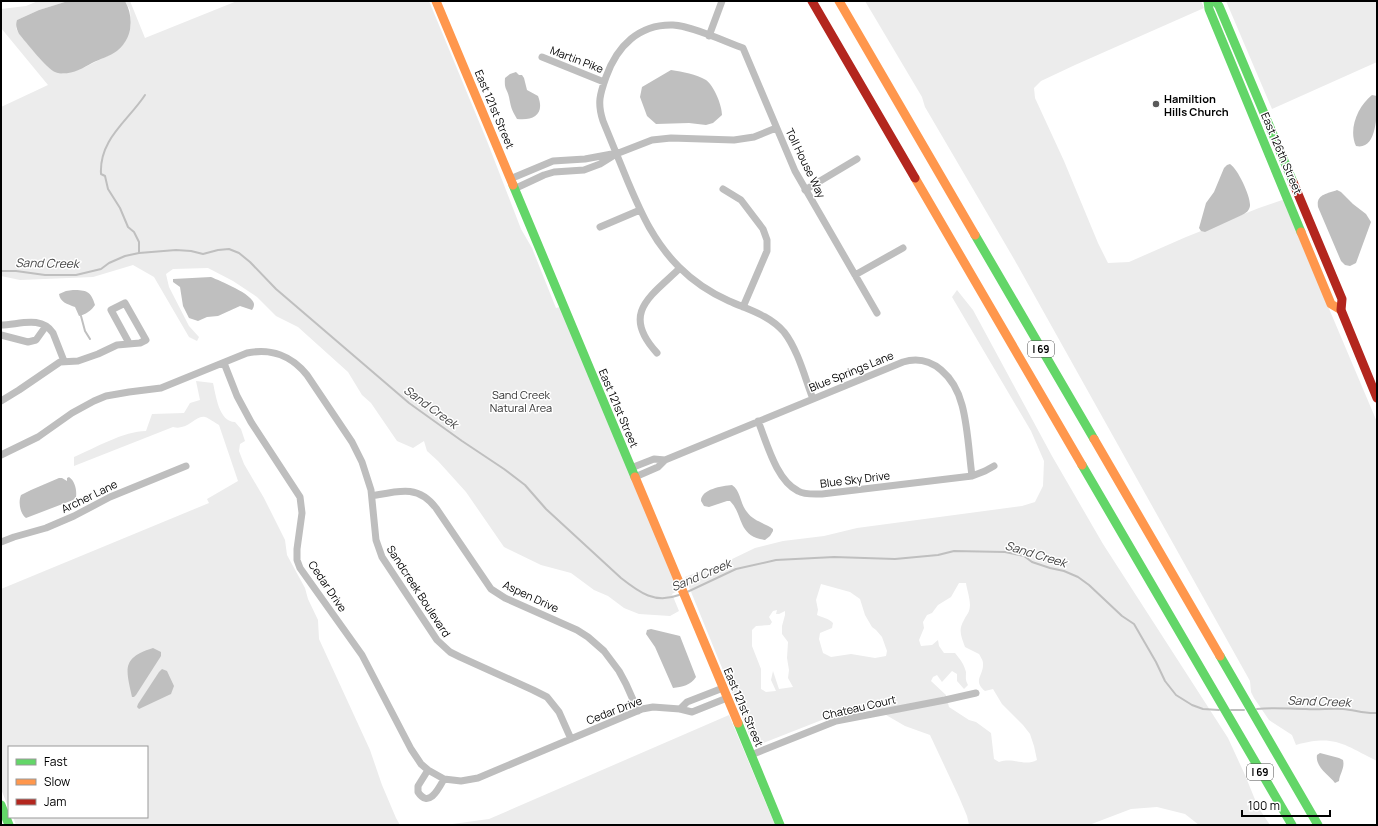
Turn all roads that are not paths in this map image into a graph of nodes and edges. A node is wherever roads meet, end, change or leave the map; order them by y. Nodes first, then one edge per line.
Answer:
1 (436, 1) edge
2 (722, 1) edge
3 (812, 1) edge
4 (839, 1) edge
5 (1208, 1) edge
6 (1215, 1) edge
7 (709, 36) junction
8 (542, 58) dead end
9 (604, 82) junction
10 (776, 128) junction
11 (616, 154) junction
12 (857, 159) dead end
13 (510, 179) junction
14 (514, 189) junction
15 (723, 189) dead end
16 (805, 190) junction
17 (640, 210) junction
18 (600, 227) dead end
19 (903, 248) dead end
20 (680, 268) junction
21 (855, 275) junction
22 (744, 306) junction
23 (1340, 310) junction
24 (877, 313) dead end
25 (1, 325) edge
26 (46, 326) junction
27 (1, 334) edge
28 (129, 343) junction
29 (657, 353) dead end
30 (64, 361) junction
31 (224, 363) junction
32 (1377, 398) edge
33 (813, 399) junction
34 (1, 401) edge
35 (758, 421) junction
36 (1, 455) edge
37 (186, 466) dead end
38 (994, 466) dead end
39 (633, 472) junction
40 (972, 476) junction
41 (372, 496) junction
42 (1, 542) edge
43 (723, 688) junction
44 (976, 693) dead end
45 (727, 698) junction
46 (680, 709) junction
47 (638, 711) junction
48 (571, 739) junction
49 (751, 755) junction
50 (428, 770) junction
51 (444, 779) junction
52 (1, 805) edge
53 (9, 825) edge
54 (780, 825) edge
55 (1292, 825) edge
56 (1318, 825) edge

1 - 13 main road, East 121st Street
2 - 7 street
3 - 55 main road, I 69
4 - 56 main road, I 69
5 - 23 main road, East 126th Street
6 - 23 main road, East 126th Street
7 - 9 street, Toll House Way
7 - 10 street, Toll House Way
8 - 9 street, Martin Pike
9 - 11 street, Toll House Way
10 - 11 street
10 - 16 street, Toll House Way
11 - 13 street
11 - 14 street
11 - 17 street, Toll House Way
12 - 16 street
13 - 14 main road, East 121st Street
14 - 39 main road, East 121st Street
15 - 22 street
16 - 21 street, Toll House Way
17 - 18 street
17 - 20 street, Toll House Way
19 - 21 street
20 - 22 street, Toll House Way
20 - 29 street
21 - 24 street, Toll House Way
22 - 33 street, Toll House Way
23 - 32 main road, East 126th Street
25 - 26 street
26 - 27 street
26 - 30 street
28 - 28 street
28 - 30 street
30 - 34 street
31 - 36 street, Sandcreek Boulevard
31 - 41 street, Sandcreek Boulevard
31 - 50 street, Cedar Drive
33 - 35 street, Blue Springs Lane
33 - 40 street, Blue Springs Lane
35 - 39 street, Blue Springs Lane
35 - 40 street, Blue Sky Drive
37 - 42 street, Archer Lane
38 - 40 street, Blue Sky Drive
39 - 43 main road, East 121st Street
41 - 47 street, Aspen Drive
41 - 48 street, Sandcreek Boulevard
43 - 45 main road, East 121st Street
43 - 46 street
44 - 49 street, Chateau Court
45 - 46 street, Cedar Drive
45 - 49 main road, East 121st Street
46 - 47 street, Cedar Drive
47 - 48 street, Cedar Drive
48 - 51 street, Cedar Drive
49 - 54 main road, East 121st Street
50 - 51 street, Cedar Drive
50 - 51 street
52 - 53 main road

